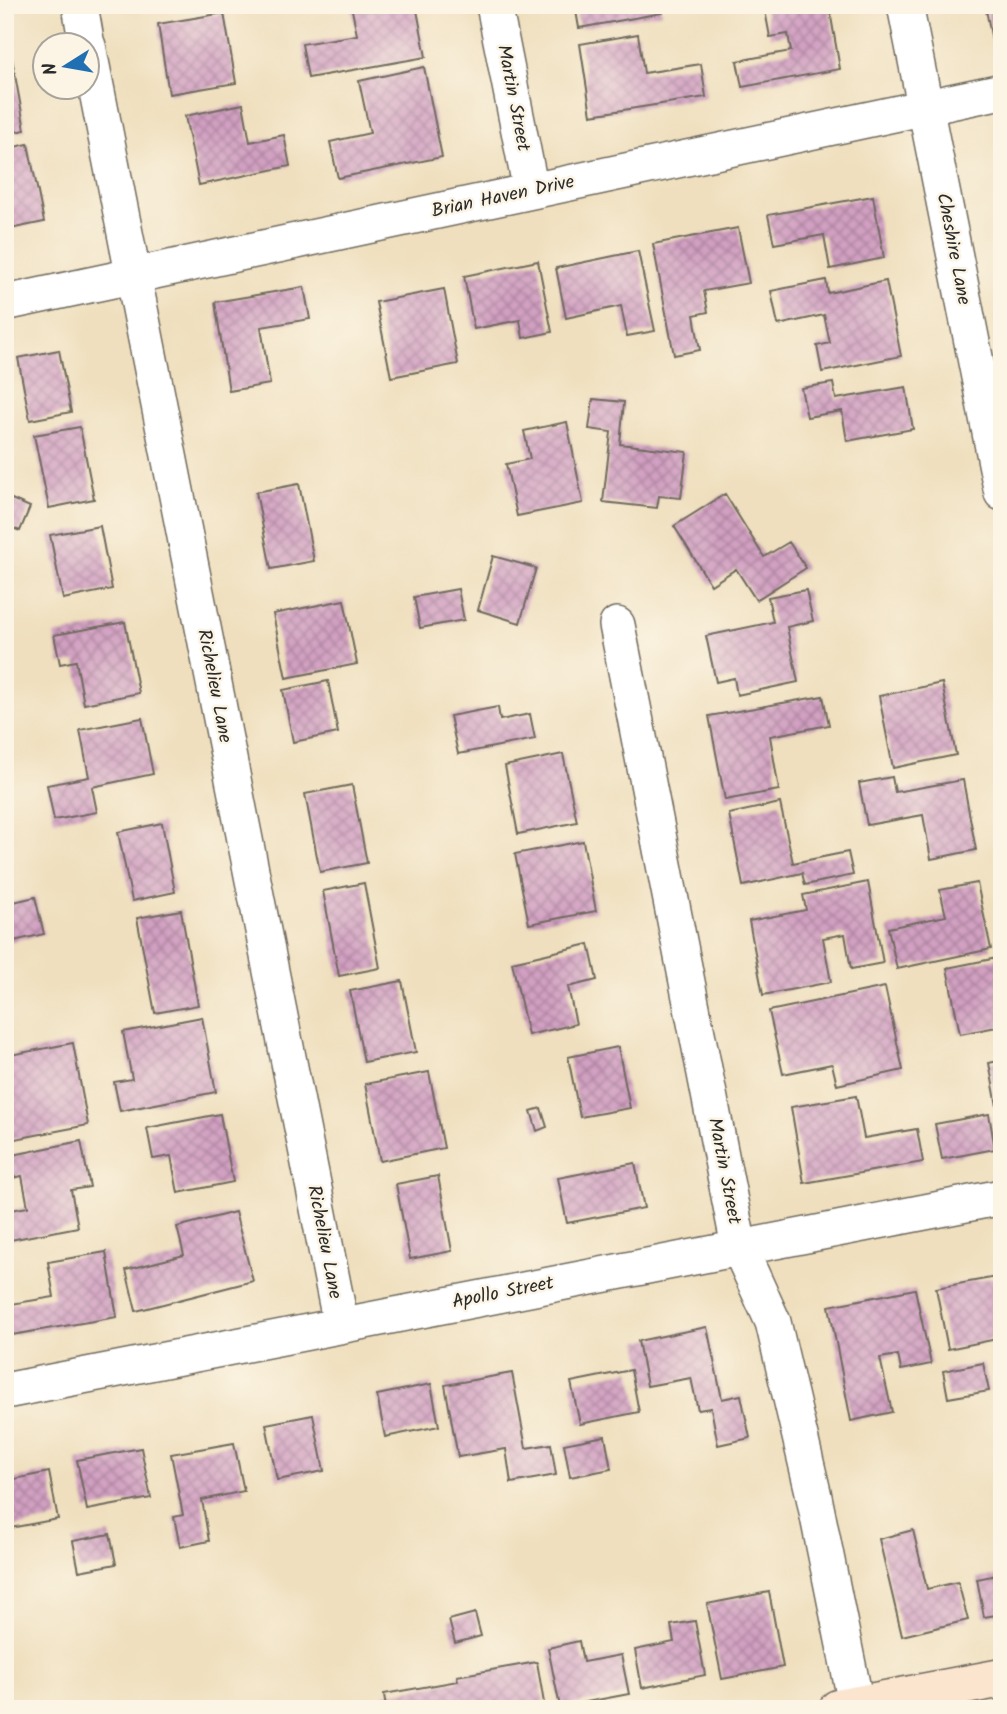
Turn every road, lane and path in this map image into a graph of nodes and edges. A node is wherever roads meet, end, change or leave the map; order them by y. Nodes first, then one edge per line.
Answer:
1 (79, 5) edge
2 (494, 5) edge
3 (905, 5) edge
4 (84, 32) edge
5 (1002, 91) edge
6 (98, 102) edge
7 (925, 107) junction
8 (531, 191) junction
9 (132, 276) junction
10 (5, 303) edge
11 (1002, 493) edge
12 (617, 625) dead end
13 (1002, 1197) edge
14 (739, 1247) junction
15 (341, 1325) junction
16 (5, 1391) edge
17 (1002, 1678) edge
18 (850, 1707) edge

1 - 4 street, Richelieu Lane
2 - 8 street, Martin Street
3 - 7 street, Cheshire Lane
5 - 7 street, Brian Haven Drive
6 - 9 street, Richelieu Lane
7 - 8 street, Brian Haven Drive
7 - 11 street, Cheshire Lane
8 - 9 street, Brian Haven Drive
9 - 10 street, Brian Haven Drive
9 - 15 street, Richelieu Lane
12 - 14 street, Martin Street
13 - 14 street, Apollo Street
14 - 15 street, Apollo Street
14 - 18 street, Martin Street
15 - 16 street, Apollo Street
17 - 18 main road

